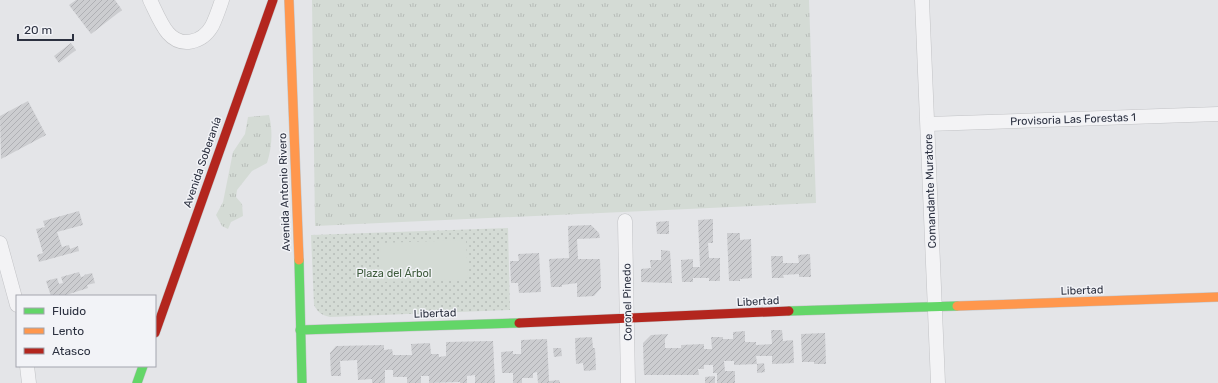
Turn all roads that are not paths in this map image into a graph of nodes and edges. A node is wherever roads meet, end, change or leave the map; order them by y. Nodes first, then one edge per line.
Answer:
1 (150, 0) edge
2 (222, 0) edge
3 (272, 0) edge
4 (289, 0) edge
5 (922, 0) edge
6 (1218, 114) edge
7 (928, 124) junction
8 (625, 221) dead end
9 (0, 243) edge
10 (1218, 298) edge
11 (16, 301) edge
12 (935, 306) junction
13 (627, 318) junction
14 (156, 330) edge
15 (300, 330) junction
16 (27, 367) edge
17 (143, 367) edge
18 (29, 383) edge
19 (137, 383) edge
20 (302, 383) edge
21 (628, 383) edge
22 (938, 383) edge

1 - 2 street
3 - 14 street, Avenida Soberanía
4 - 15 street, Avenida Antonio Rivero
5 - 7 street, Comandante Muratore
6 - 7 street, Provisoria Las Forestas 1
7 - 12 street, Comandante Muratore
8 - 13 street, Coronel Pinedo
9 - 11 street
10 - 12 street, Libertad
12 - 13 street, Libertad
12 - 22 street, Comandante Muratore
13 - 15 street, Libertad
13 - 21 street, Coronel Pinedo
15 - 20 street, Avenida Antonio Rivero
16 - 18 street
17 - 19 street

